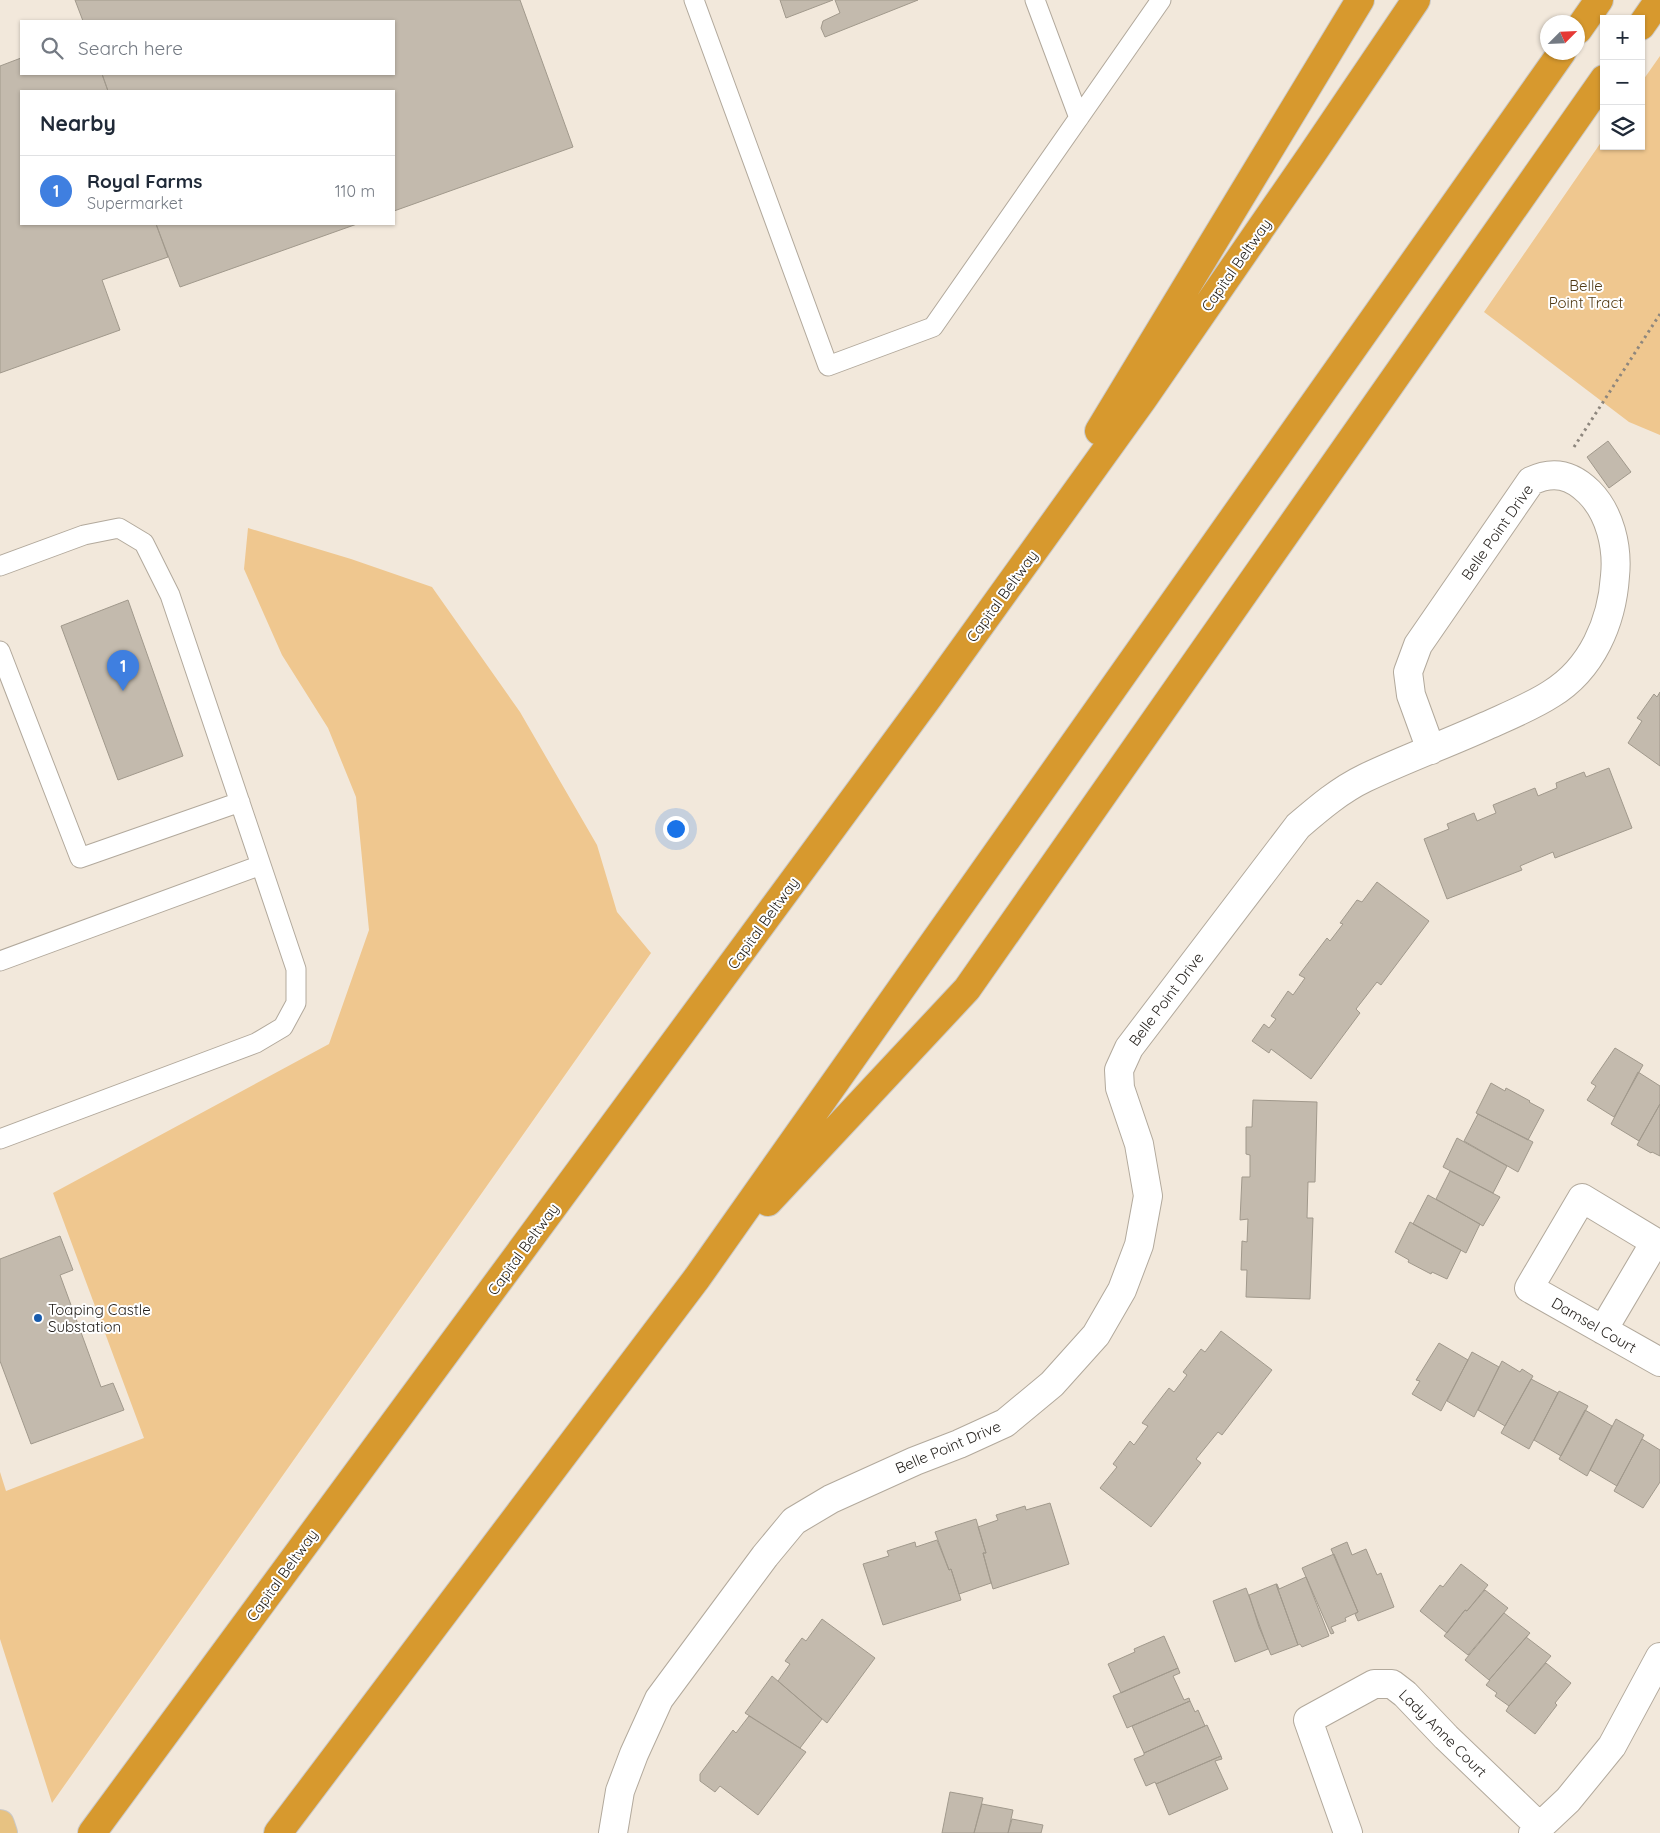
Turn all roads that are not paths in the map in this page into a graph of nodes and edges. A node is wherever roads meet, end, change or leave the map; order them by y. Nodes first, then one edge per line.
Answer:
1 (694, 0) edge
2 (1035, 0) edge
3 (1161, 0) edge
4 (1360, 0) edge
5 (1416, 0) edge
6 (1599, 0) edge
7 (1659, 0) edge
8 (1585, 20) edge
9 (1645, 20) edge
10 (1556, 60) edge
11 (1600, 85) edge
12 (1079, 118) junction
13 (0, 566) edge
14 (0, 651) edge
15 (928, 698) junction
16 (1431, 750) junction
17 (240, 802) junction
18 (261, 865) junction
19 (0, 961) edge
20 (0, 1139) edge
21 (697, 1278) junction
22 (1603, 1330) junction
23 (1660, 1362) edge
24 (1660, 1657) edge
25 (0, 1824) edge
26 (1536, 1830) edge
27 (3, 1833) edge
28 (92, 1833) edge
29 (278, 1833) edge
30 (613, 1833) edge
31 (1348, 1833) edge

1 - 12 lane
2 - 12 lane
3 - 12 lane
4 - 15 highway
5 - 15 highway, Capital Beltway
6 - 8 highway
7 - 9 highway
10 - 21 highway
11 - 21 highway
13 - 17 lane
14 - 17 lane
15 - 28 highway, Capital Beltway
16 - 16 street, Belle Point Drive
16 - 30 street, Belle Point Drive
17 - 18 lane
18 - 19 lane
18 - 20 lane
21 - 29 highway
22 - 22 street, Damsel Court
22 - 23 street, Damsel Court
24 - 26 street
25 - 27 main road
26 - 31 street, Lady Anne Court

